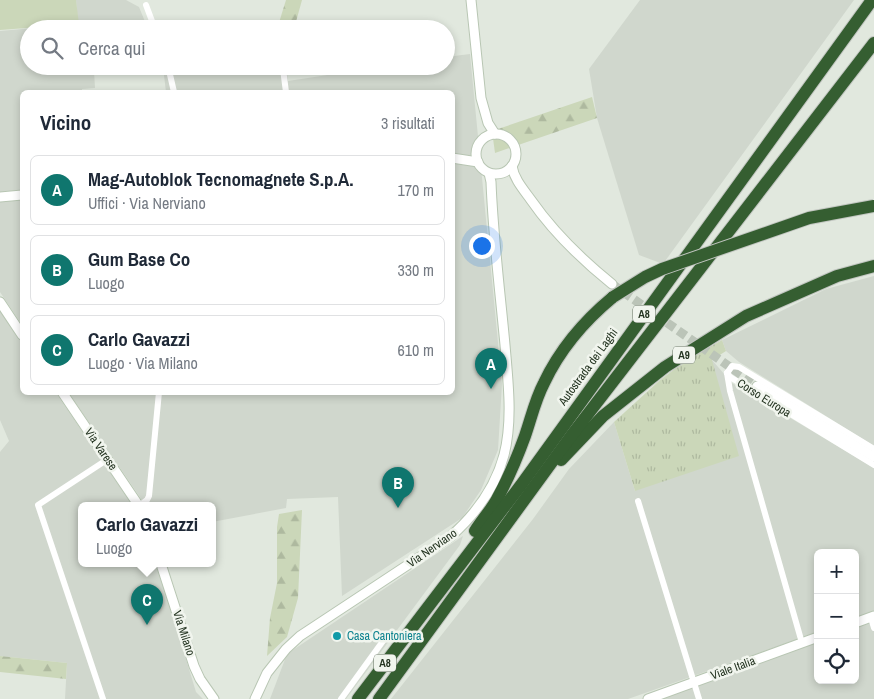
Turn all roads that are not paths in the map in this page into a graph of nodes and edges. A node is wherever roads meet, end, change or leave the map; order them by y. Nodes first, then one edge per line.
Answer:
1 (472, 0) edge
2 (872, 0) edge
3 (146, 5) dead end
4 (152, 20) edge
5 (874, 42) edge
6 (170, 75) edge
7 (284, 75) edge
8 (174, 90) edge
9 (286, 90) edge
10 (488, 123) junction
11 (495, 134) junction
12 (485, 138) junction
13 (477, 149) junction
14 (455, 158) edge
15 (455, 158) edge
16 (478, 162) junction
17 (512, 166) junction
18 (497, 173) junction
19 (518, 182) junction
20 (20, 195) edge
21 (0, 197) edge
22 (874, 206) edge
23 (874, 266) edge
24 (612, 284) tunnel mouth
25 (0, 302) edge
26 (20, 332) edge
27 (726, 373) junction
28 (755, 384) junction
29 (64, 395) edge
30 (160, 395) edge
31 (874, 449) edge
32 (874, 457) edge
33 (108, 459) junction
34 (874, 466) edge
35 (528, 495) junction
36 (638, 501) dead end
37 (136, 502) edge
38 (144, 502) edge
39 (163, 567) edge
40 (872, 617) edge
41 (859, 622) edge
42 (412, 626) junction
43 (874, 628) edge
44 (814, 638) edge
45 (383, 641) dead end
46 (802, 643) junction
47 (694, 682) junction
48 (103, 699) edge
49 (214, 699) edge
50 (255, 699) edge
51 (341, 699) edge
52 (358, 699) edge
53 (379, 699) edge
54 (648, 699) edge
55 (698, 699) edge

1 - 10 street
2 - 42 highway, Autostrada dei Laghi / A8
3 - 4 street
5 - 35 highway, A8
6 - 8 street
7 - 9 street
10 - 11 street
10 - 12 street
11 - 12 street
11 - 17 street
12 - 13 street
13 - 14 street
13 - 16 street
15 - 16 street
16 - 18 street
17 - 18 street
17 - 19 street
18 - 19 street
18 - 50 street, Via Nerviano
19 - 24 street
20 - 21 street
22 - 42 highway, bridge
23 - 35 highway, A9
25 - 26 street
27 - 28 street, Corso Europa
27 - 28 street, Corso Europa
27 - 46 street
28 - 31 street, Corso Europa
28 - 32 street
28 - 34 street, Corso Europa
29 - 33 street, Via Varese
30 - 38 street
33 - 37 street, Via Varese
33 - 48 street
35 - 53 highway, A8
36 - 47 street
39 - 49 street, Via Milano
40 - 41 street
40 - 43 street
42 - 52 highway, Autostrada dei Laghi / A8
44 - 46 street, Viale Italia
45 - 51 street
46 - 47 street, Viale Italia
47 - 54 street, Viale Italia
47 - 55 street

